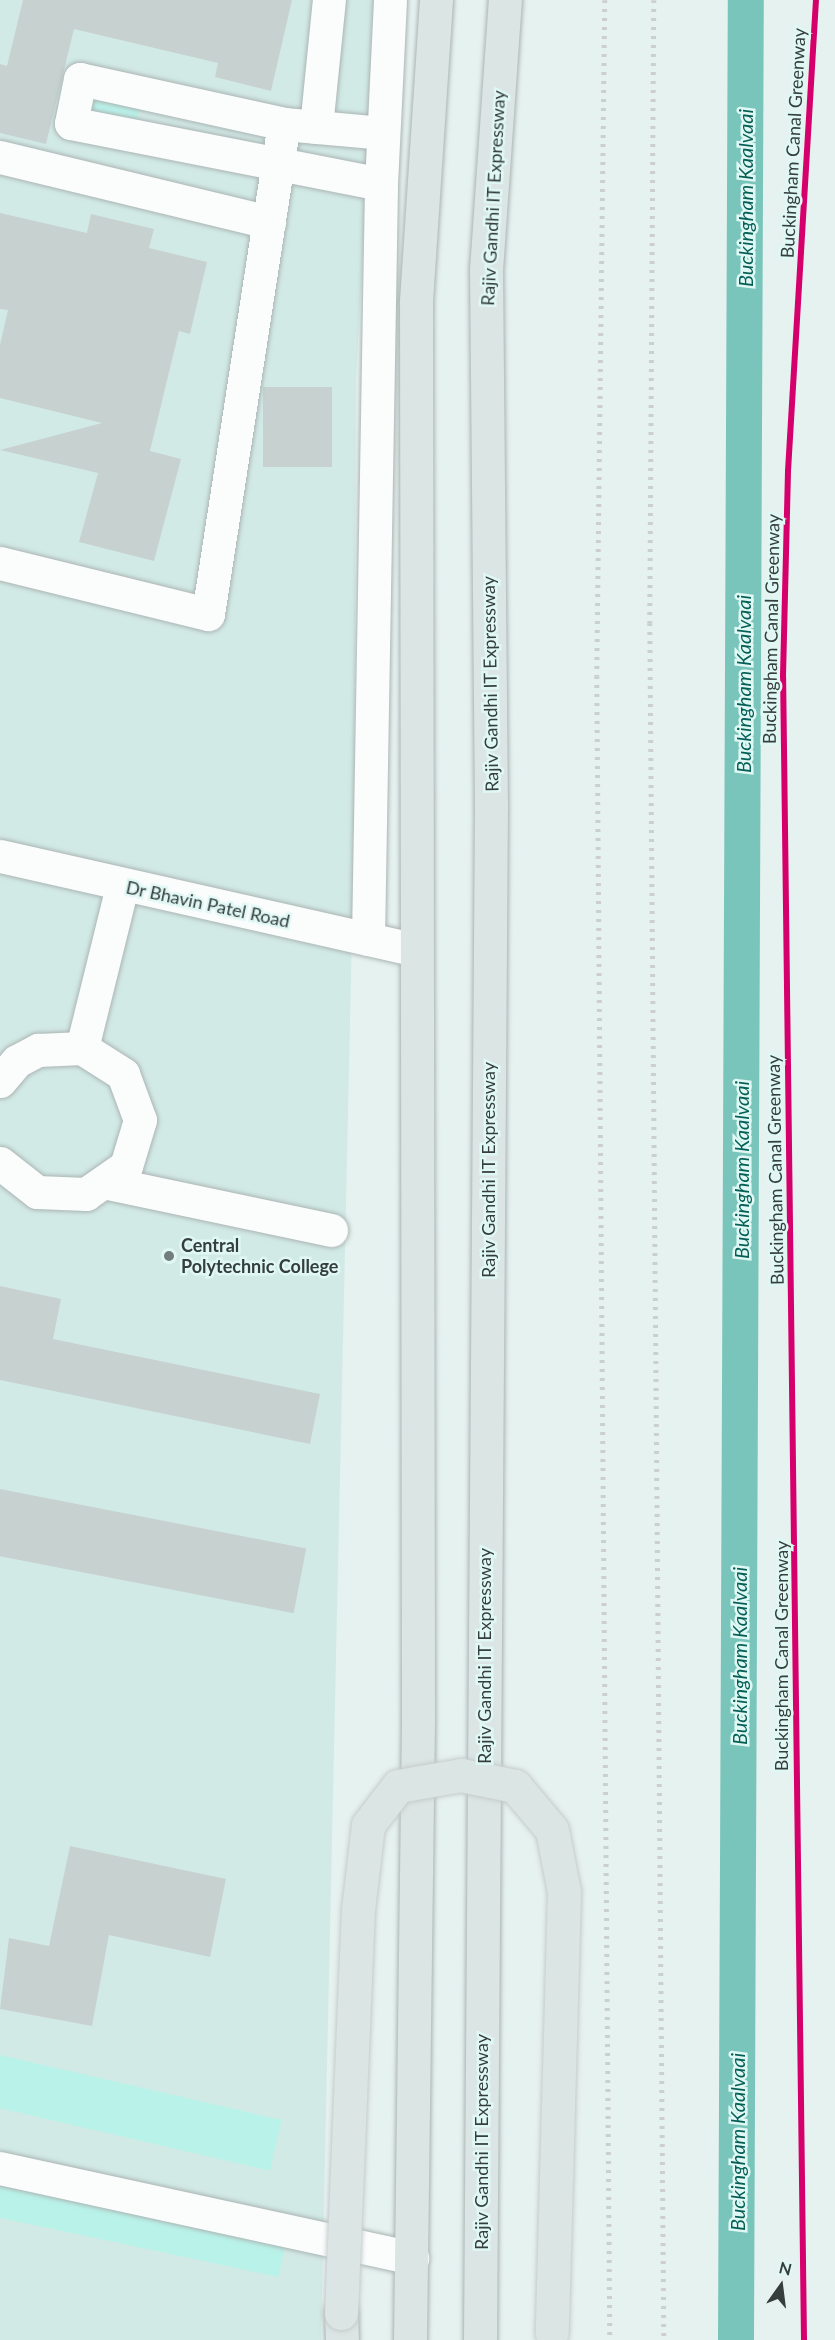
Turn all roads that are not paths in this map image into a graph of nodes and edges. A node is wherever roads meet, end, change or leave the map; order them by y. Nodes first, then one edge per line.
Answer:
1 (329, 0) edge
2 (390, 0) edge
3 (436, 0) edge
4 (505, 0) edge
5 (300, 125) junction
6 (382, 133) junction
7 (0, 157) edge
8 (278, 166) junction
9 (381, 184) junction
10 (269, 222) junction
11 (0, 563) edge
12 (0, 856) edge
13 (122, 885) junction
14 (368, 939) junction
15 (416, 950) junction
16 (82, 1048) junction
17 (0, 1081) edge
18 (0, 1163) edge
19 (108, 1183) junction
20 (331, 1230) dead end
21 (0, 2168) edge
22 (412, 2258) junction
23 (342, 2326) edge
24 (552, 2336) edge
25 (410, 2340) edge
26 (480, 2340) edge

1 - 5 street
2 - 6 street
3 - 15 main road
4 - 26 main road, Rajiv Gandhi IT Expressway
5 - 6 street
5 - 8 street
5 - 8 street
6 - 9 street
7 - 10 street
8 - 9 street
8 - 10 street
9 - 14 street
10 - 11 street
12 - 13 street, Dr Bhavin Patel Road
13 - 14 street, Dr Bhavin Patel Road
13 - 16 street
14 - 15 street, Dr Bhavin Patel Road
15 - 22 main road
16 - 17 street
16 - 19 street
18 - 19 street
19 - 20 street
21 - 22 street
22 - 25 main road
23 - 24 main road, bridge

